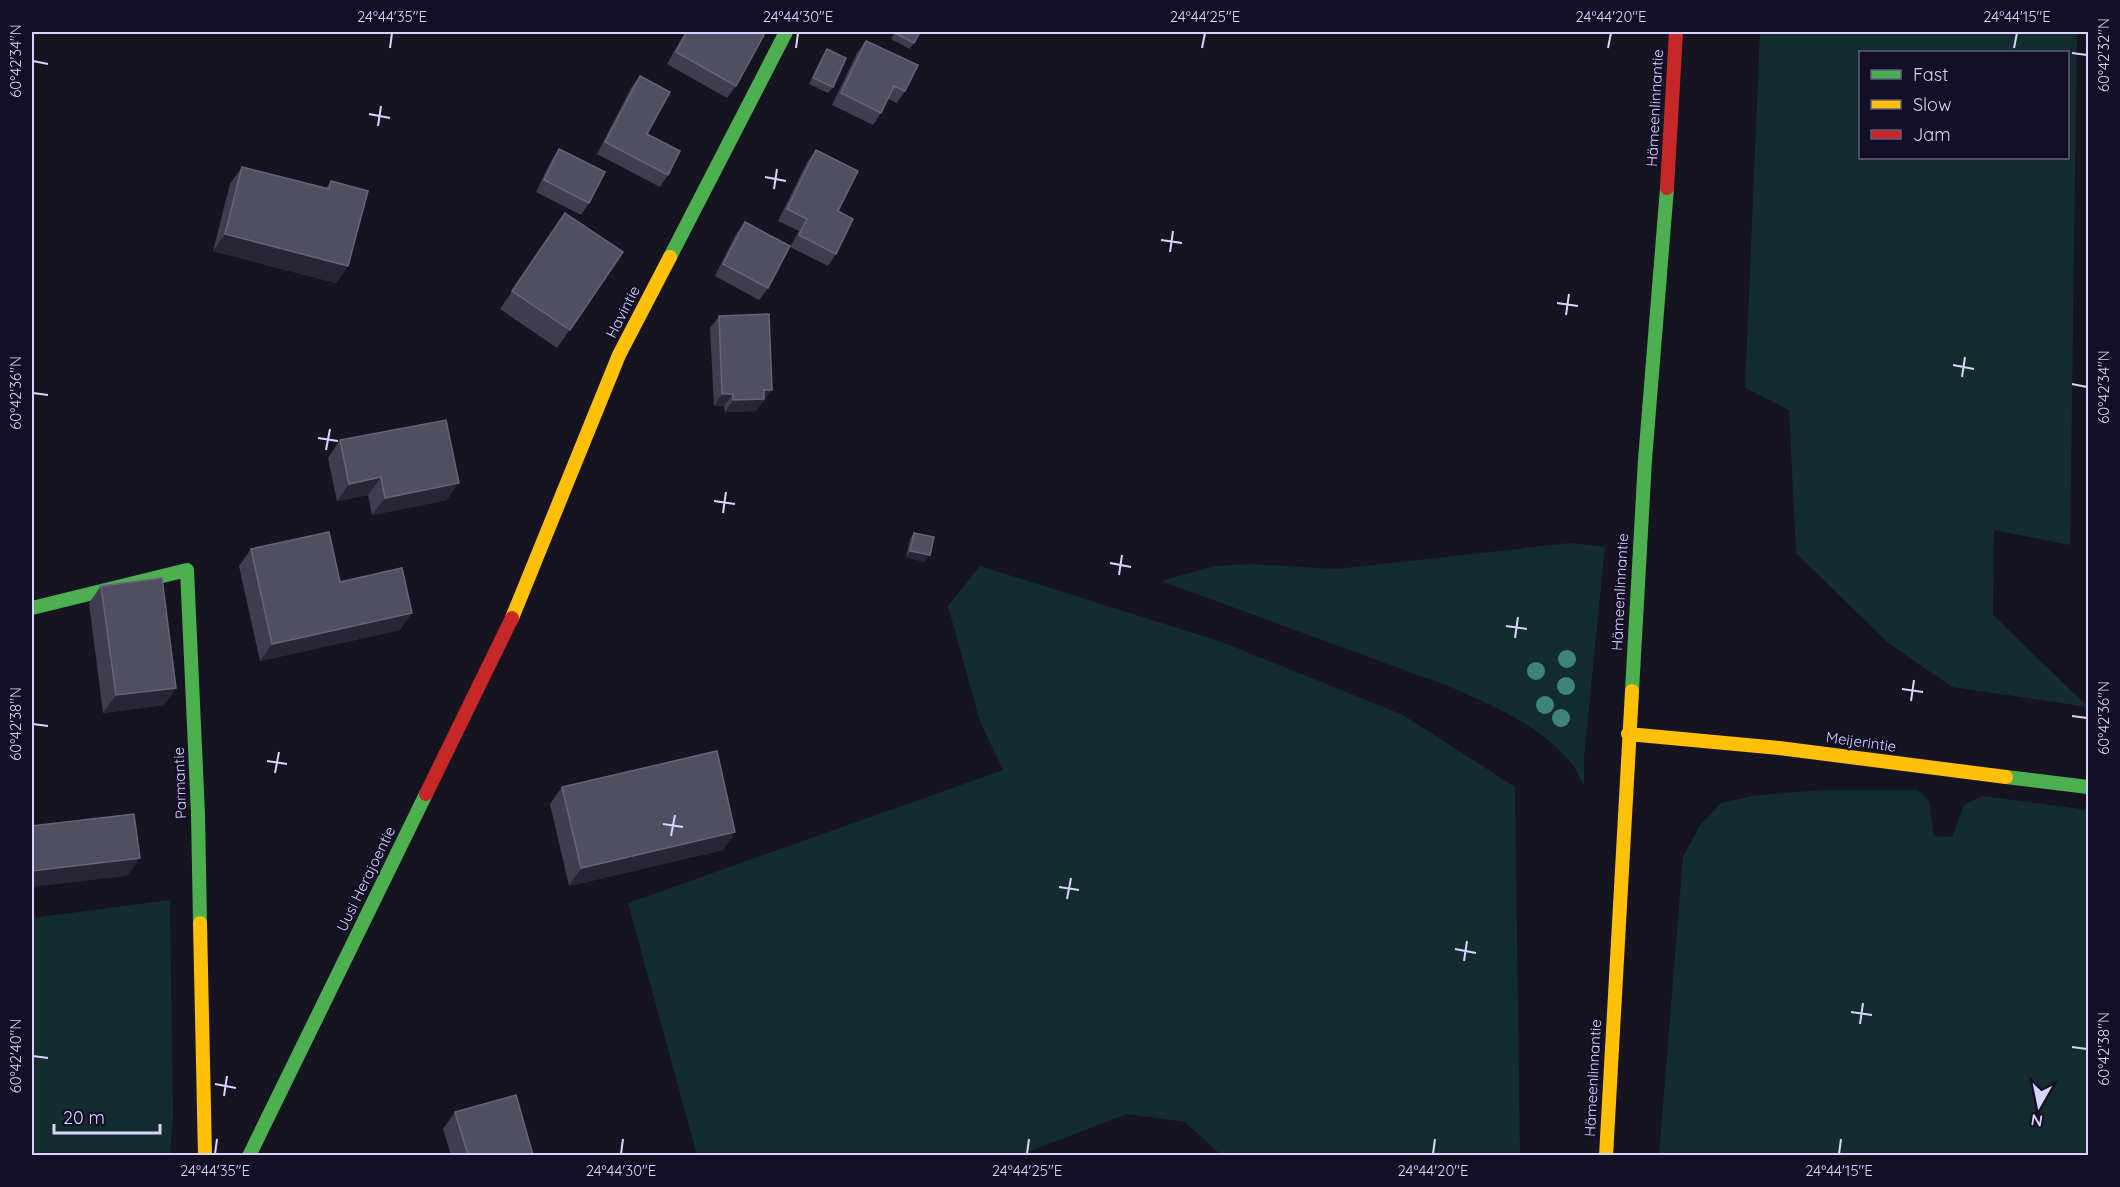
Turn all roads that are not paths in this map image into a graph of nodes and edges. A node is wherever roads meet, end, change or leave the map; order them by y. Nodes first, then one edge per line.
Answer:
1 (786, 32) edge
2 (1676, 32) edge
3 (32, 608) edge
4 (512, 618) joint
5 (1628, 734) junction
6 (2088, 787) edge
7 (205, 1155) edge
8 (249, 1155) edge
9 (1606, 1155) edge

1 - 4 street, Havintie
2 - 5 street, Hämeenlinnantie
3 - 7 street, Parmantie
4 - 8 street, Uusi Herajoentie
5 - 6 street, Meijerintie
5 - 9 street, Hämeenlinnantie

